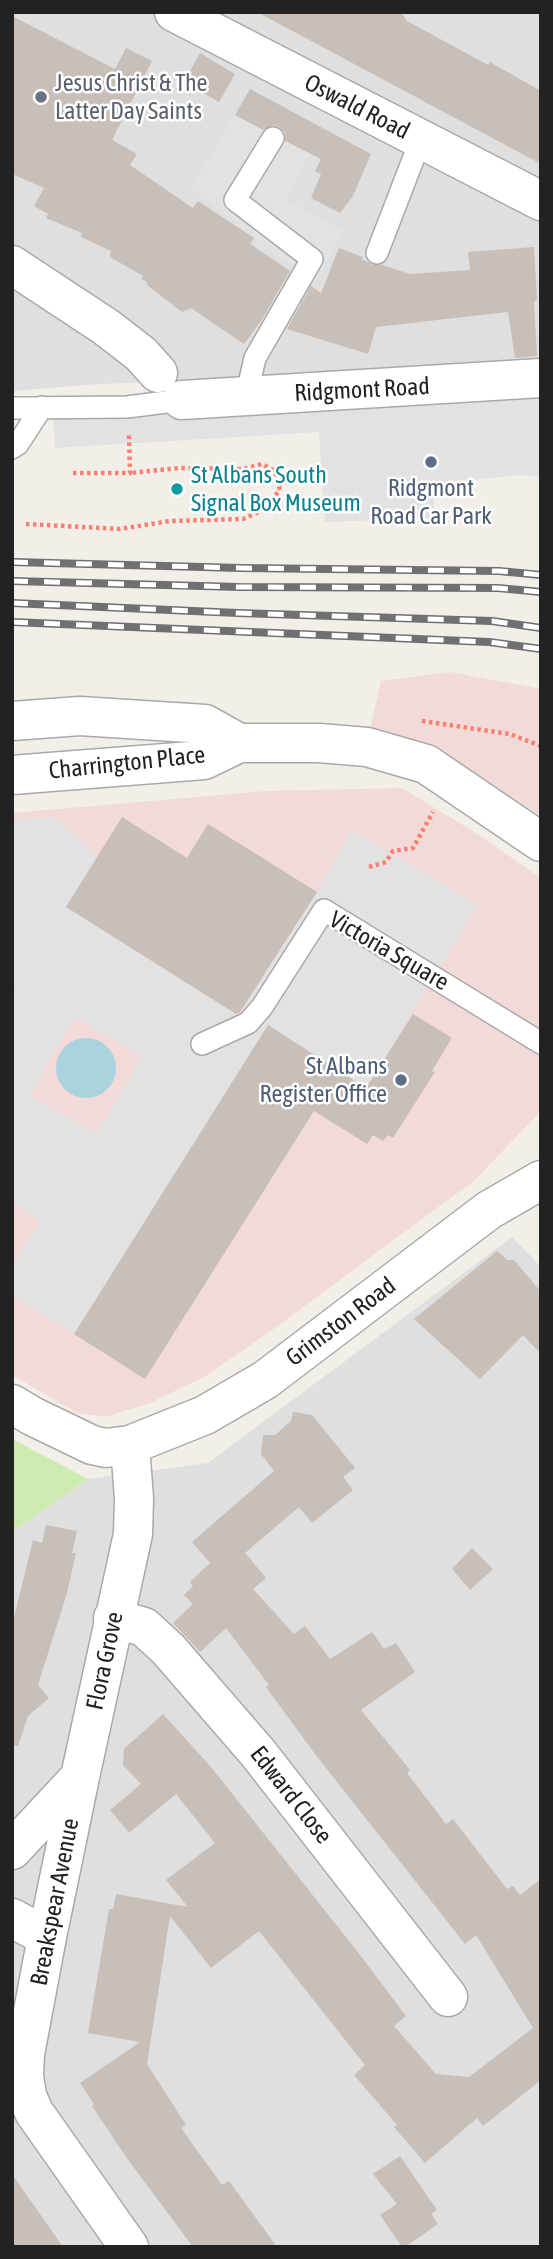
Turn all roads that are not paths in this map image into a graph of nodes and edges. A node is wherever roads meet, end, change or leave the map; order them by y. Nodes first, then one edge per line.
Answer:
1 (174, 12) edge
2 (273, 138) dead end
3 (421, 139) junction
4 (541, 201) edge
5 (377, 253) dead end
6 (12, 265) edge
7 (541, 379) edge
8 (170, 387) junction
9 (246, 397) junction
10 (42, 407) junction
11 (12, 408) edge
12 (12, 448) edge
13 (12, 721) edge
14 (239, 743) junction
15 (12, 775) edge
16 (541, 842) edge
17 (541, 1043) edge
18 (202, 1044) dead end
19 (541, 1180) edge
20 (12, 1404) edge
21 (130, 1445) junction
22 (113, 1618) junction
23 (80, 1777) junction
24 (12, 1850) edge
25 (12, 1918) edge
26 (47, 1937) junction
27 (448, 1997) dead end
28 (129, 2247) edge

1 - 3 street, Oswald Road
2 - 9 lane
3 - 4 street, Oswald Road
3 - 5 lane
6 - 8 street
7 - 9 street, Ridgmont Road
8 - 9 street, Ridgmont Road
8 - 10 lane
10 - 11 lane
10 - 12 lane
13 - 14 street, Charrington Place
14 - 15 street, Charrington Place
14 - 16 street, Charrington Place
17 - 18 lane, Victoria Square
19 - 21 street, Grimston Road
20 - 21 street
21 - 22 street, Flora Grove
22 - 23 street, Flora Grove
22 - 27 street, Edward Close
23 - 24 street
23 - 26 street, Breakspear Avenue
25 - 26 street
26 - 28 street, Breakspear Avenue

